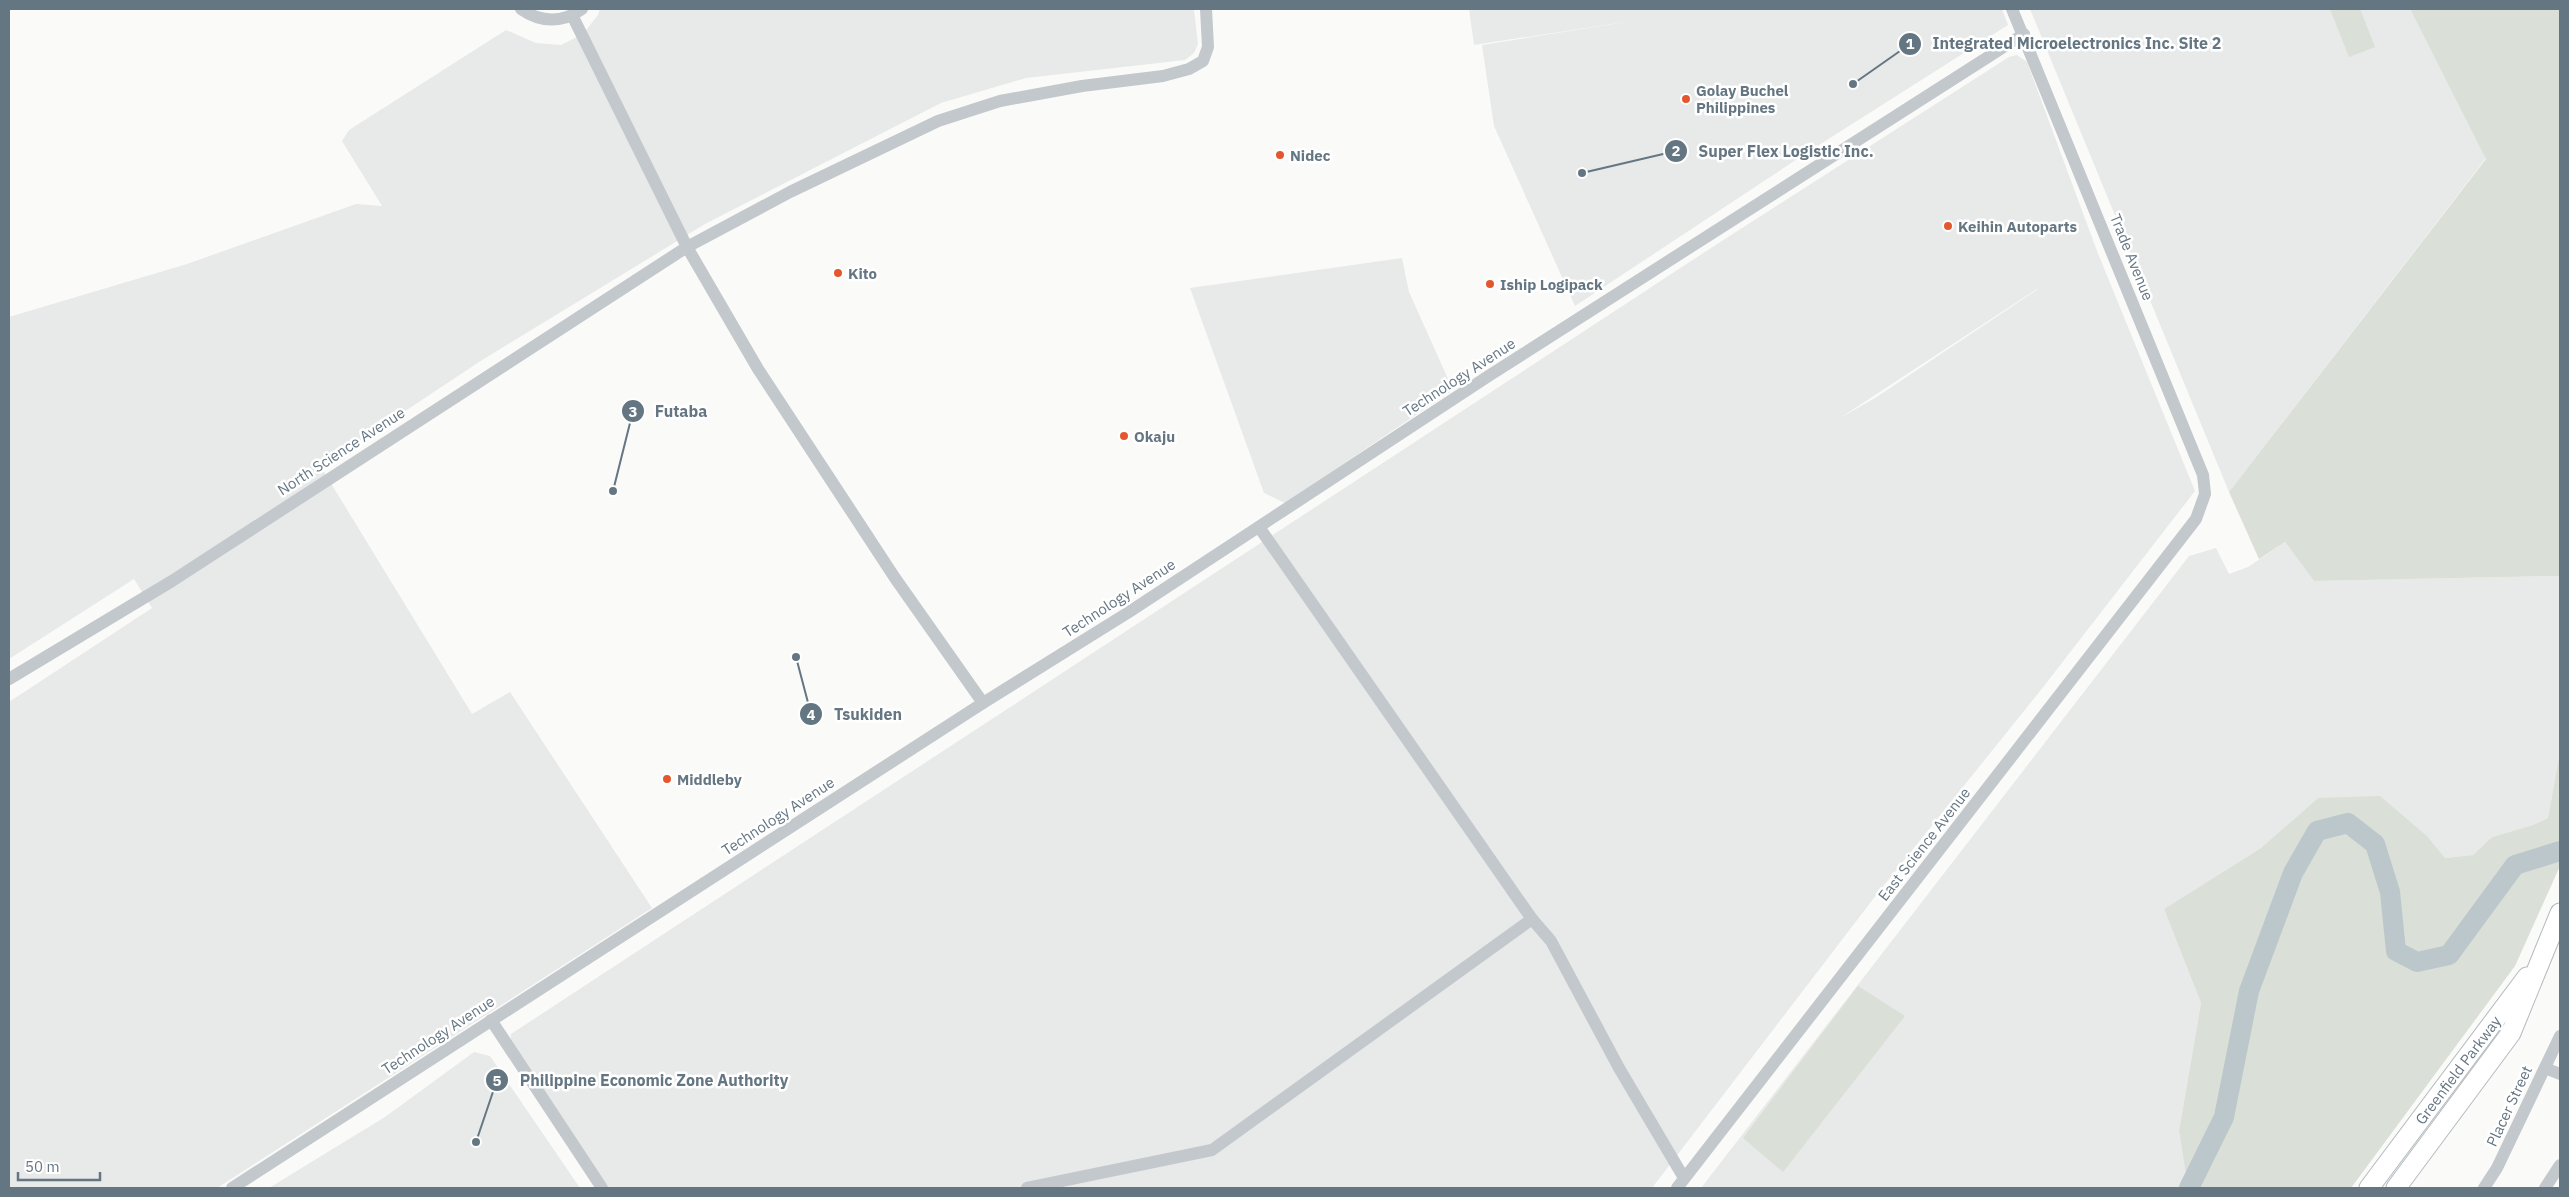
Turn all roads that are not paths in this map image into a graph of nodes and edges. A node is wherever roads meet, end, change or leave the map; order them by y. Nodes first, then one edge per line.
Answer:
1 (521, 9) edge
2 (1206, 9) edge
3 (2012, 9) edge
4 (577, 12) edge
5 (2024, 34) junction
6 (687, 246) junction
7 (2196, 519) joint
8 (1259, 527) junction
9 (9, 679) edge
10 (983, 703) junction
11 (2560, 913) edge
12 (1532, 919) junction
13 (2545, 952) junction
14 (491, 1020) junction
15 (2560, 1036) edge
16 (2545, 1068) junction
17 (2560, 1074) edge
18 (2560, 1165) edge
19 (1680, 1183) edge
20 (232, 1188) edge
21 (602, 1188) edge
22 (1027, 1188) edge
23 (2370, 1188) edge
24 (2396, 1188) edge
25 (2484, 1188) edge
26 (2545, 1188) edge

1 - 4 street
2 - 6 street, North Science Avenue
3 - 5 street, Trade Avenue
4 - 6 street
5 - 7 street, Trade Avenue
5 - 8 street, Technology Avenue
6 - 9 street, North Science Avenue
6 - 10 street
7 - 19 street, East Science Avenue
8 - 10 street, Technology Avenue
8 - 12 street
10 - 14 street, Technology Avenue
11 - 13 main road, Greenfield Parkway
12 - 19 street
12 - 22 street
13 - 23 main road, Greenfield Parkway
13 - 24 main road, Greenfield Parkway
14 - 20 street, Technology Avenue
14 - 21 street
15 - 16 street, Placer Street
16 - 17 street
16 - 25 street, Placer Street
18 - 26 street

